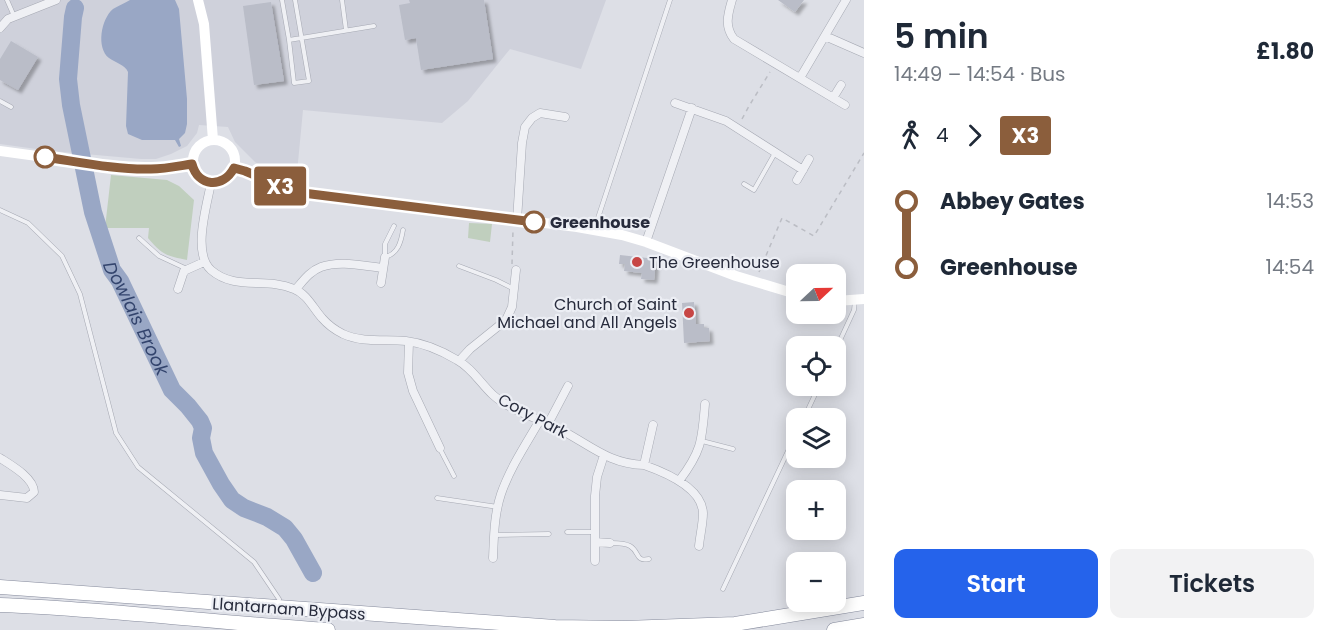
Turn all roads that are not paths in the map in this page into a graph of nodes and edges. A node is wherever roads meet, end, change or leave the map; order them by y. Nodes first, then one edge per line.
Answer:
1 (7, 0) edge
2 (56, 0) edge
3 (198, 0) edge
4 (282, 0) edge
5 (295, 0) edge
6 (342, 0) edge
7 (670, 0) edge
8 (732, 0) edge
9 (841, 1) edge
10 (14, 16) junction
11 (374, 26) dead end
12 (0, 28) edge
13 (346, 30) junction
14 (825, 36) junction
15 (301, 38) junction
16 (289, 40) junction
17 (864, 53) edge
18 (800, 78) junction
19 (841, 85) dead end
20 (832, 98) junction
21 (0, 101) edge
22 (675, 103) dead end
23 (845, 105) dead end
24 (11, 107) dead end
25 (692, 108) junction
26 (565, 117) dead end
27 (213, 140) junction
28 (0, 151) edge
29 (775, 153) junction
30 (809, 159) dead end
31 (192, 164) junction
32 (234, 168) junction
33 (803, 170) junction
34 (797, 180) dead end
35 (212, 183) junction
36 (744, 184) dead end
37 (0, 210) edge
38 (515, 220) junction
39 (394, 226) dead end
40 (403, 230) dead end
41 (594, 230) junction
42 (139, 237) dead end
43 (646, 242) junction
44 (385, 257) junction
45 (204, 262) junction
46 (459, 266) dead end
47 (383, 268) junction
48 (187, 270) junction
49 (516, 270) road end
50 (381, 283) dead end
51 (178, 289) dead end
52 (296, 289) junction
53 (514, 290) junction
54 (786, 291) edge
55 (860, 300) edge
56 (842, 336) edge
57 (409, 342) junction
58 (459, 361) junction
59 (568, 386) dead end
60 (705, 404) dead end
61 (544, 422) junction
62 (653, 425) dead end
63 (701, 441) junction
64 (440, 448) joint
65 (733, 449) dead end
66 (604, 455) junction
67 (786, 455) edge
68 (0, 458) edge
69 (644, 465) junction
70 (454, 476) dead end
71 (679, 481) junction
72 (0, 495) edge
73 (437, 498) dead end
74 (498, 507) junction
75 (567, 532) dead end
76 (594, 532) junction
77 (549, 534) dead end
78 (494, 535) junction
79 (595, 542) junction
80 (610, 543) joint
81 (699, 546) dead end
82 (493, 558) dead end
83 (649, 558) dead end
84 (595, 561) dead end
85 (0, 587) edge
86 (723, 589) dead end
87 (279, 599) dead end
88 (864, 603) edge
89 (0, 605) edge
90 (864, 625) edge
91 (328, 630) edge
92 (834, 630) edge

1 - 10 lane
2 - 10 street
3 - 27 street
4 - 16 lane
5 - 15 lane
6 - 13 lane
7 - 41 lane
8 - 18 street
9 - 14 street
10 - 12 street
11 - 13 lane
13 - 15 lane
14 - 17 street
14 - 18 street
15 - 16 lane
15 - 16 lane
18 - 20 street
19 - 20 street
20 - 23 street
21 - 24 lane
22 - 25 street
25 - 29 street
25 - 43 street
26 - 38 street
27 - 31 street
27 - 32 street
28 - 31 street
29 - 33 street
29 - 36 lane
30 - 33 street
31 - 35 street
32 - 35 street
32 - 38 street
33 - 34 street
35 - 45 street
37 - 87 lane
38 - 41 street
39 - 44 lane
40 - 44 lane
41 - 43 street
42 - 48 lane
43 - 54 street
44 - 47 street
45 - 48 street
45 - 52 street
46 - 53 lane
47 - 50 street
47 - 52 street
48 - 51 street
49 - 53 street
52 - 57 street, Cory Park
53 - 58 street
55 - 56 lane
57 - 58 street, Cory Park
57 - 64 street
58 - 61 street, Cory Park
59 - 61 street
60 - 63 street
61 - 66 street, Cory Park
61 - 74 street
62 - 69 street
63 - 65 lane
63 - 71 street
64 - 70 lane
66 - 69 street, Cory Park
66 - 76 street
67 - 86 lane
68 - 72 street
69 - 71 street, Cory Park
71 - 81 street, Cory Park
73 - 74 lane
74 - 78 street
75 - 76 lane
76 - 79 street
77 - 78 lane
78 - 82 street
79 - 80 street
79 - 84 street
80 - 83 lane
85 - 88 highway, Llantarnam Bypass
89 - 91 highway, Llantarnam Bypass
90 - 92 highway

